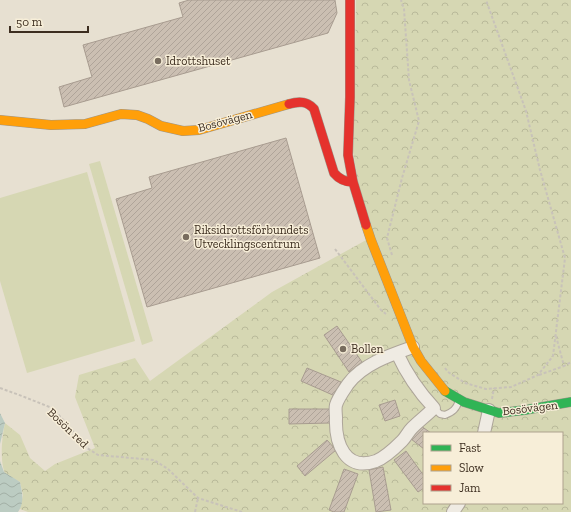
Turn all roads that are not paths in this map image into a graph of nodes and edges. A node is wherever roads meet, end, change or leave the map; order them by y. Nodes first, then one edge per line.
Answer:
1 (350, 0) edge
2 (0, 120) edge
3 (352, 182) junction
4 (413, 347) junction
5 (397, 353) junction
6 (460, 400) junction
7 (571, 402) edge
8 (434, 408) junction
9 (489, 410) junction
10 (484, 432) edge

1 - 3 street, Bosövägen
2 - 3 street, Bosövägen
3 - 4 street, Bosövägen
4 - 5 street
4 - 6 street, Bosövägen
5 - 8 street
5 - 8 street
6 - 8 lane
6 - 9 street, Bosövägen
7 - 9 street, Bosövägen
9 - 10 street, Bosövägen

